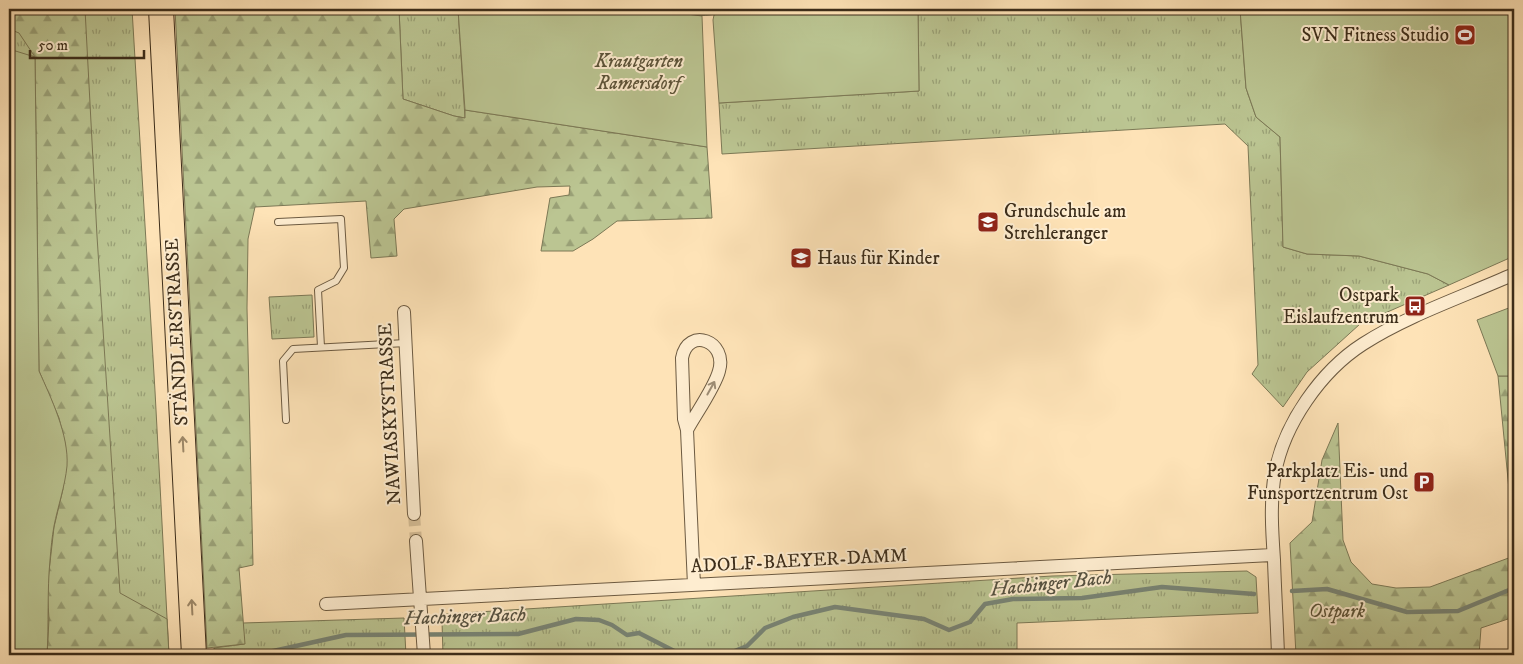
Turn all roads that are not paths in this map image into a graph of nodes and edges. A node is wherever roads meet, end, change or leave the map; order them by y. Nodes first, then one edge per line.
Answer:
1 (145, 9) edge
2 (161, 9) edge
3 (278, 222) dead end
4 (1514, 274) edge
5 (404, 312) dead end
6 (406, 343) junction
7 (321, 347) junction
8 (286, 420) dead end
9 (687, 430) junction
10 (414, 514) tunnel mouth
11 (416, 542) tunnel mouth
12 (1273, 555) junction
13 (694, 585) junction
14 (421, 600) junction
15 (326, 604) dead end
16 (424, 649) edge
17 (178, 655) edge
18 (194, 655) edge
19 (1278, 655) edge

1 - 17 highway, STÄNDLERSTRASSE
18 -> 2 highway, STÄNDLERSTRASSE
3 - 7 lane
4 - 12 street
5 - 6 street, NAWIASKYSTRASSE
6 - 7 lane
6 - 10 street, NAWIASKYSTRASSE
7 - 8 lane
9 -> 9 street
9 - 13 street
11 - 14 street
12 - 13 street, ADOLF-BAEYER-DAMM
12 - 19 street
13 - 14 street, ADOLF-BAEYER-DAMM
14 - 15 street, ADOLF-BAEYER-DAMM
14 - 16 street

